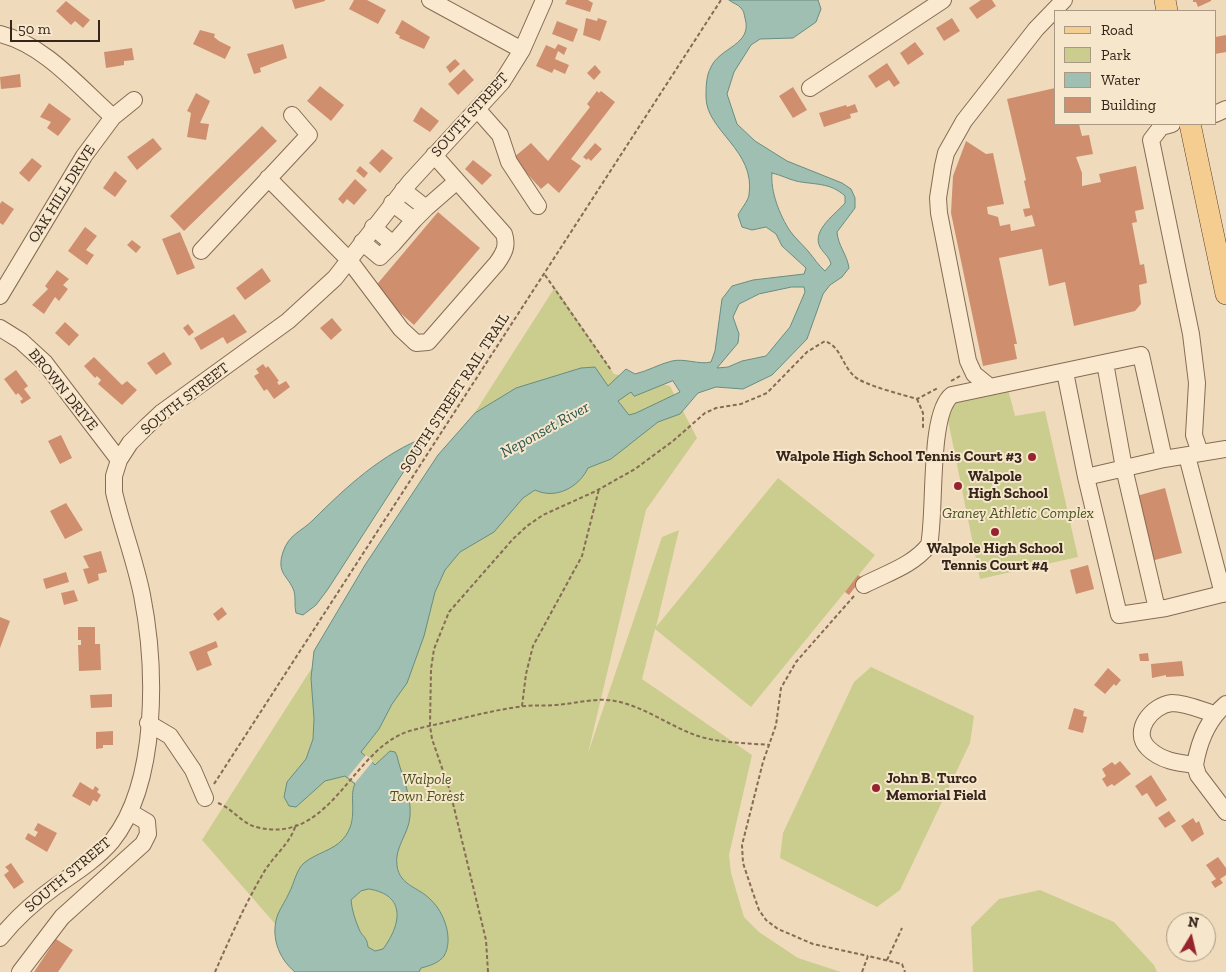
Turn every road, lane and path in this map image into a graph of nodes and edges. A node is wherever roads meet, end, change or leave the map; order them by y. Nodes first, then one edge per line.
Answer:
1 (430, 0) edge
2 (544, 0) edge
3 (721, 0) edge
4 (943, 0) edge
5 (1064, 0) edge
6 (1054, 10) edge
7 (1054, 10) edge
8 (0, 34) edge
9 (522, 50) junction
10 (810, 88) dead end
11 (134, 100) dead end
12 (477, 108) junction
13 (292, 115) dead end
14 (113, 117) junction
15 (1178, 125) edge
16 (1187, 125) edge
17 (434, 155) junction
18 (268, 178) junction
19 (457, 182) junction
20 (403, 190) junction
21 (392, 203) junction
22 (538, 206) dead end
23 (420, 214) junction
24 (378, 222) junction
25 (398, 239) junction
26 (362, 242) junction
27 (200, 251) dead end
28 (380, 257) junction
29 (349, 260) junction
30 (545, 275) junction
31 (364, 280) junction
32 (1226, 294) edge
33 (0, 296) edge
34 (0, 328) edge
35 (1105, 363) junction
36 (611, 370) dead end
37 (971, 371) junction
38 (1064, 372) junction
39 (990, 387) junction
40 (1226, 449) edge
41 (1194, 455) junction
42 (1164, 459) junction
43 (119, 460) junction
44 (1124, 468) junction
45 (1086, 477) junction
46 (599, 489) junction
47 (864, 585) joint
48 (1225, 594) edge
49 (1157, 609) junction
50 (522, 706) junction
51 (1220, 709) edge
52 (148, 723) junction
53 (430, 726) junction
54 (770, 745) junction
55 (1196, 765) junction
56 (205, 798) junction
57 (130, 812) junction
58 (1226, 812) edge
59 (296, 824) junction
60 (902, 928) dead end
61 (0, 938) edge
62 (868, 956) junction
63 (886, 960) junction
64 (20, 972) edge
65 (215, 972) edge
66 (488, 972) edge
67 (862, 972) edge
68 (905, 972) edge

1 - 9 street
2 - 9 street, SOUTH STREET
3 - 30 path, SOUTH STREET RAIL TRAIL
4 - 10 street
5 - 6 street
7 - 37 street
8 - 14 street
9 - 12 street, SOUTH STREET
11 - 14 street, OAK HILL DRIVE
12 - 17 street, SOUTH STREET
12 - 22 street
13 - 18 street
14 - 33 street, OAK HILL DRIVE
15 - 41 street
16 - 32 main road
17 - 19 street
17 - 20 street, SOUTH STREET
18 - 27 street
18 - 29 street
19 - 23 street
19 - 31 street
20 - 21 street, SOUTH STREET
20 - 23 street
21 - 23 street
21 - 24 street, SOUTH STREET
23 - 25 street
24 - 25 street
24 - 26 street, SOUTH STREET
25 - 28 street
26 - 28 street
26 - 29 street, SOUTH STREET
28 - 31 street
29 - 31 street
29 - 43 street, SOUTH STREET
30 - 36 path
30 - 56 path, SOUTH STREET RAIL TRAIL
34 - 43 street, BROWN DRIVE
35 - 38 street
35 - 42 street
35 - 44 street
37 - 39 street
37 - 46 path
38 - 39 street
38 - 45 street
39 - 47 street
40 - 41 street
41 - 42 street
41 - 48 street
42 - 44 street
43 - 52 street, SOUTH STREET
44 - 45 street
44 - 49 street
45 - 49 street
46 - 50 path
46 - 53 path
47 - 54 path
48 - 49 street
50 - 53 path
50 - 54 path
51 - 55 street
51 - 55 street
52 - 56 street
52 - 57 street, SOUTH STREET
53 - 59 path
53 - 66 path
54 - 62 path
55 - 58 street
56 - 59 path
57 - 61 street, SOUTH STREET
57 - 64 street
59 - 65 path
60 - 63 path
62 - 63 path
62 - 67 path
63 - 68 path

